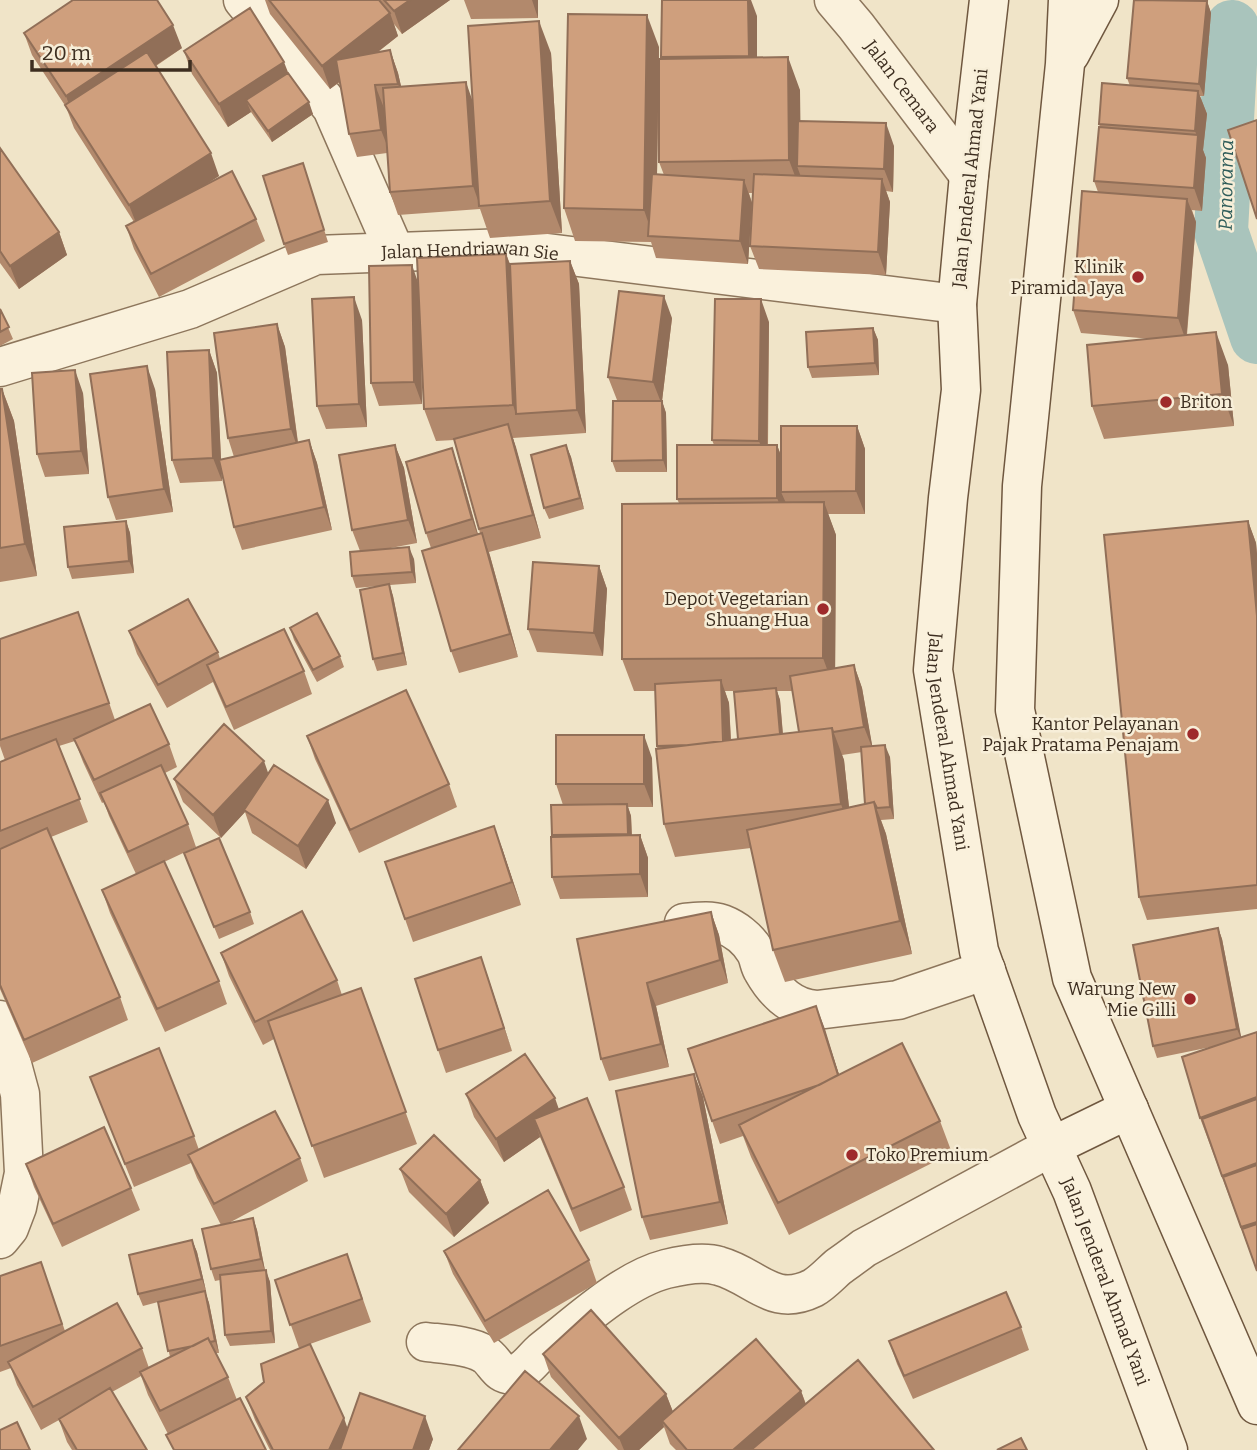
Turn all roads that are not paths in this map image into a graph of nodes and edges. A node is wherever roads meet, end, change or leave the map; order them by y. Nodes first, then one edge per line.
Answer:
1 (243, 0) edge
2 (834, 0) edge
3 (989, 0) edge
4 (1069, 0) edge
5 (1099, 0) edge
6 (1065, 64) junction
7 (969, 175) junction
8 (395, 252) junction
9 (957, 304) junction
10 (0, 367) edge
11 (684, 923) edge
12 (986, 970) junction
13 (0, 1020) edge
14 (1129, 1109) junction
15 (1051, 1147) junction
16 (0, 1239) edge
17 (426, 1342) dead end
18 (1257, 1405) edge
19 (1168, 1450) edge

1 - 8 main road
2 - 7 main road, Jalan Cemara
3 - 7 main road, Jalan Jenderal Ahmad Yani
4 - 6 main road
5 - 6 main road
6 - 14 main road
7 - 9 main road, Jalan Jenderal Ahmad Yani
8 - 9 main road, Jalan Hendriawan Sie
8 - 10 main road, Jalan Hendriawan Sie
9 - 12 main road, Jalan Jenderal Ahmad Yani
11 - 12 main road
12 - 15 main road, Jalan Jenderal Ahmad Yani
13 - 16 main road
14 - 15 main road
14 - 18 main road
15 - 17 main road
15 - 19 main road, Jalan Jenderal Ahmad Yani

